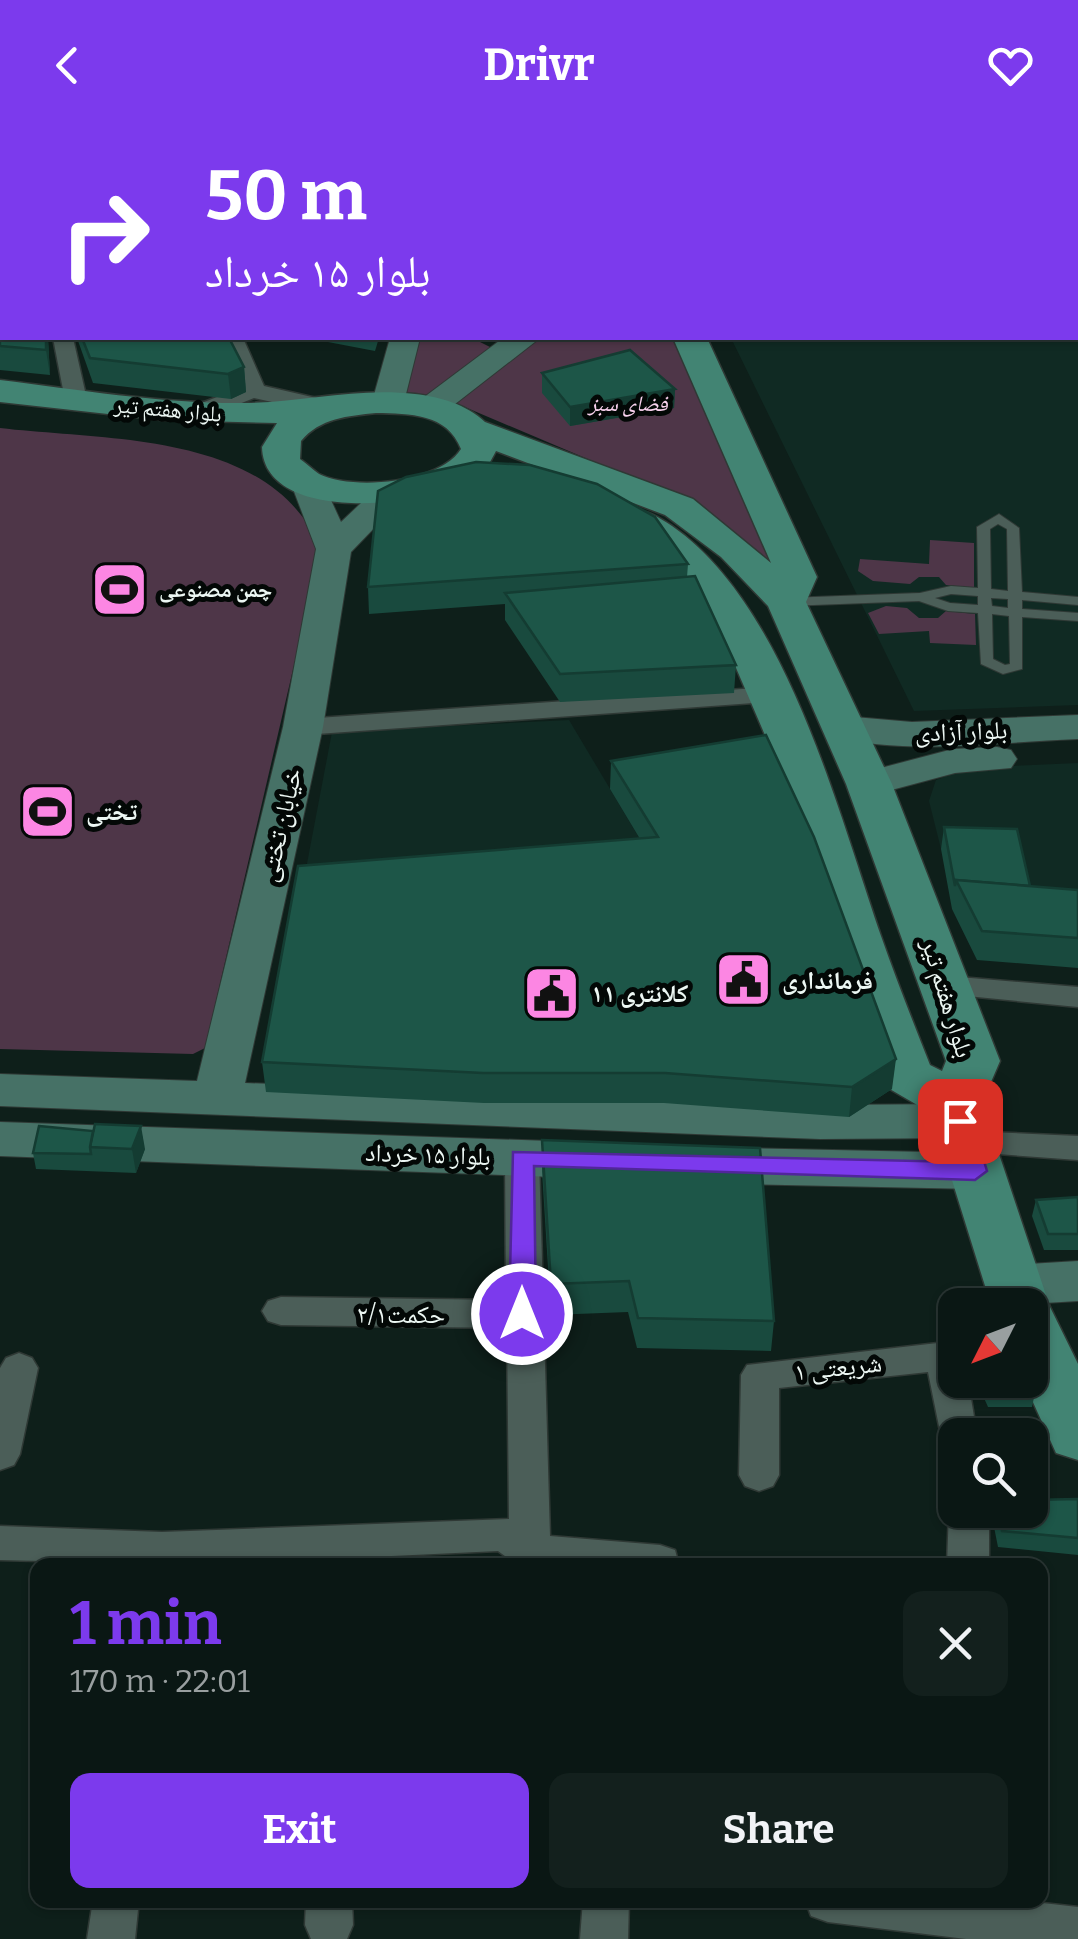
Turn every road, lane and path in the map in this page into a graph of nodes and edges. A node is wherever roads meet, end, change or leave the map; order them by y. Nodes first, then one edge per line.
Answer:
1 (63, 340) edge
2 (234, 340) edge
3 (404, 340) edge
4 (691, 340) edge
5 (501, 342) edge
6 (255, 390) junction
7 (0, 392) edge
8 (76, 400) junction
9 (388, 402) junction
10 (335, 408) junction
11 (430, 408) junction
12 (0, 411) edge
13 (201, 422) junction
14 (471, 448) junction
15 (297, 475) junction
16 (391, 493) junction
17 (334, 549) junction
18 (984, 593) junction
19 (1012, 596) junction
20 (920, 597) junction
21 (786, 602) junction
22 (1078, 602) edge
23 (984, 610) junction
24 (1012, 612) junction
25 (1078, 617) edge
26 (771, 695) junction
27 (303, 727) junction
28 (1078, 727) edge
29 (843, 728) junction
30 (1078, 754) edge
31 (869, 784) junction
32 (927, 930) junction
33 (854, 932) junction
34 (946, 986) junction
35 (1078, 997) edge
36 (0, 1090) edge
37 (218, 1098) junction
38 (965, 1134) junction
39 (0, 1138) edge
40 (822, 1146) junction
41 (1078, 1148) edge
42 (522, 1158) junction
43 (1078, 1281) edge
44 (1016, 1288) edge
45 (1048, 1305) edge
46 (280, 1312) dead end
47 (522, 1314) junction
48 (938, 1357) edge
49 (19, 1368) dead end
50 (1048, 1369) edge
51 (1078, 1435) edge
52 (0, 1454) edge
53 (759, 1474) dead end
54 (969, 1528) edge
55 (0, 1543) edge
56 (333, 1555) edge
57 (161, 1557) edge
58 (530, 1558) edge
59 (968, 1558) edge
60 (115, 1908) edge
61 (606, 1908) edge
62 (955, 1908) edge
63 (1078, 1930) edge
64 (111, 1939) edge
65 (604, 1939) edge

1 - 8 street
2 - 6 street
3 - 9 street
4 - 21 main road
5 - 11 street
6 - 10 street
6 - 13 street
7 - 8 main road, بلوار هفتم تیر
8 - 13 main road, بلوار هفتم تیر
9 - 10 main road, بلوار هفتم تیر
9 - 11 main road, بلوار هفتم تیر
10 - 13 main road, بلوار هفتم تیر
10 - 15 main road
11 - 14 main road, بلوار هفتم تیر
12 - 13 main road, بلوار هفتم تیر
13 - 15 main road, بلوار هفتم تیر
14 - 16 main road, بلوار هفتم تیر
14 - 21 main road, بلوار هفتم تیر
14 - 26 main road, بلوار هفتم تیر
15 - 16 main road, بلوار هفتم تیر
15 - 17 street
16 - 17 street
17 - 27 street, خیابان تختی
18 - 19 lane
18 - 19 lane
18 - 20 lane
18 - 23 lane
19 - 22 lane
19 - 24 lane
20 - 21 lane
20 - 23 lane
21 - 29 main road, بلوار هفتم تیر
23 - 24 lane
23 - 24 lane
24 - 25 lane
26 - 27 street
26 - 33 main road, بلوار هفتم تیر
27 - 37 street, خیابان تختی
28 - 29 street, بلوار آزادی
29 - 31 main road, بلوار هفتم تیر
30 - 31 street, بلوار آزادی
31 - 32 main road, بلوار هفتم تیر
32 - 33 main road
32 - 34 main road, بلوار هفتم تیر
33 - 38 main road, بلوار هفتم تیر
34 - 35 street
34 - 38 main road, بلوار هفتم تیر
36 - 37 street, بلوار ۱۵ خرداد
37 - 40 street, بلوار ۱۵ خرداد
38 - 40 street, بلوار ۱۵ خرداد
38 - 41 street
38 - 44 main road
39 - 42 street, بلوار ۱۵ خرداد
40 - 42 street, بلوار ۱۵ خرداد
42 - 47 street
43 - 45 street
46 - 47 street, حکمت۲/۱
47 - 58 street
48 - 53 street, شریعتی ۱
49 - 52 street
50 - 51 main road
54 - 59 street
55 - 57 street
56 - 57 street
56 - 58 street
60 - 64 street
61 - 65 street
62 - 63 street

